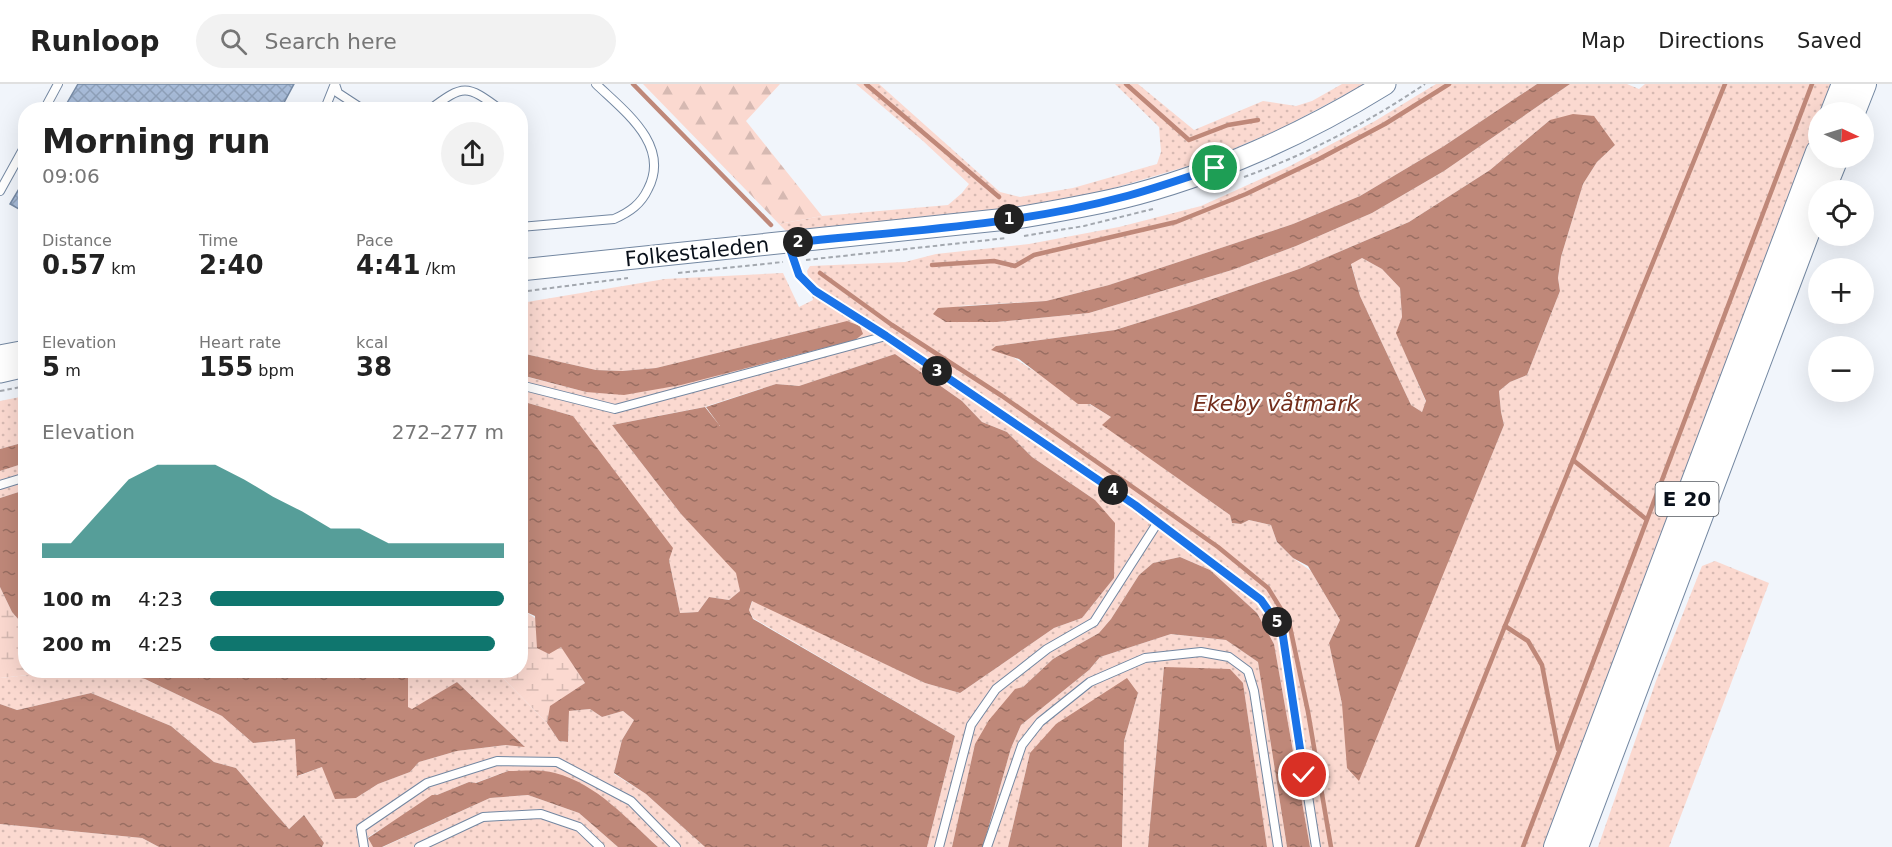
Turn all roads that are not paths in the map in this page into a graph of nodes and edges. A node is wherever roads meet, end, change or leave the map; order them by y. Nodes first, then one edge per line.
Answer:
1 (58, 84) edge
2 (596, 84) edge
3 (1385, 84) edge
4 (1844, 84) edge
5 (1864, 84) edge
6 (335, 85) edge
7 (48, 102) edge
8 (328, 102) edge
9 (352, 102) edge
10 (437, 102) edge
11 (493, 102) edge
12 (1837, 102) edge
13 (1857, 102) edge
14 (18, 158) edge
15 (1812, 168) edge
16 (0, 191) edge
17 (528, 226) edge
18 (1808, 231) edge
19 (788, 243) junction
20 (528, 269) edge
21 (886, 336) junction
22 (18, 353) edge
23 (0, 356) edge
24 (18, 368) edge
25 (0, 372) edge
26 (528, 387) edge
27 (18, 479) edge
28 (0, 485) edge
29 (1158, 522) junction
30 (364, 847) edge
31 (419, 847) edge
32 (600, 847) edge
33 (676, 847) edge
34 (939, 847) edge
35 (987, 847) edge
36 (1278, 847) edge
37 (1316, 847) edge
38 (1556, 847) edge
39 (1576, 847) edge

1 - 7 lane
2 - 17 lane
3 - 19 main road, Folkestaleden
4 - 12 highway
5 - 13 highway
6 - 8 lane
6 - 9 lane
10 - 11 lane
14 - 16 lane
15 - 38 highway, E 20
18 - 39 highway, E 20
19 - 20 main road, Folkestaleden
19 - 21 lane
21 - 26 lane
21 - 29 lane
22 - 23 main road
24 - 25 main road
27 - 28 lane
29 - 34 lane
29 - 37 lane
30 - 33 lane
31 - 32 lane
35 - 36 lane

